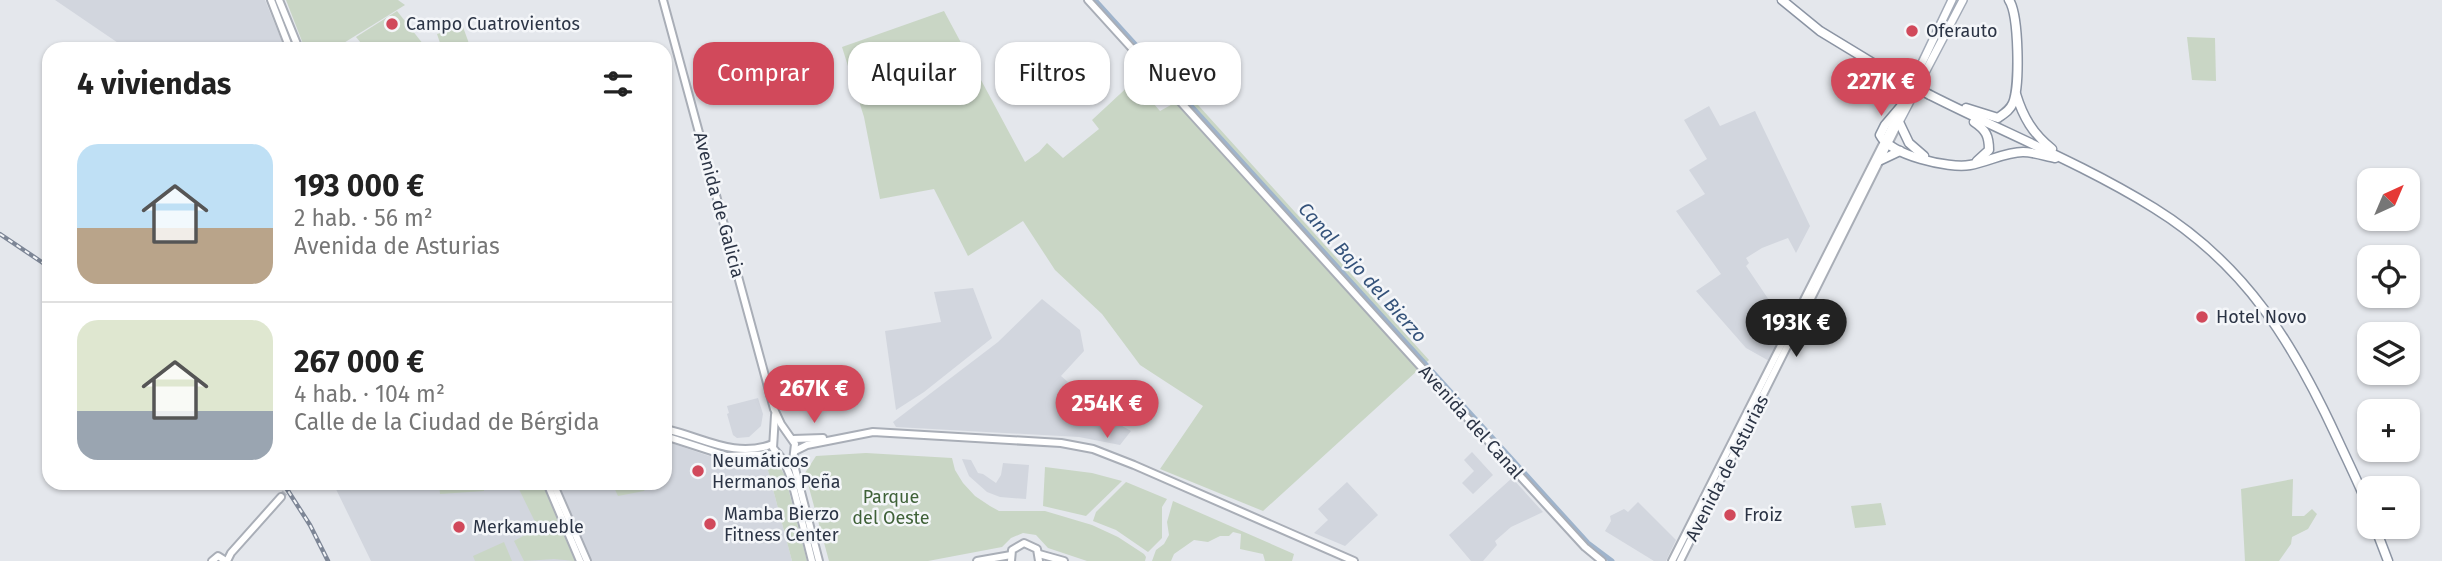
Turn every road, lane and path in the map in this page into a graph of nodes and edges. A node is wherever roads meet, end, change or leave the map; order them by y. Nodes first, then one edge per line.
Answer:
1 (271, 0) edge
2 (279, 0) edge
3 (663, 0) edge
4 (1088, 0) edge
5 (1782, 0) edge
6 (1952, 0) edge
7 (1963, 0) edge
8 (2009, 0) edge
9 (287, 42) edge
10 (296, 42) edge
11 (2016, 94) junction
12 (1930, 95) junction
13 (1902, 106) joint
14 (1899, 122) junction
15 (1903, 134) junction
16 (1888, 144) junction
17 (1900, 151) junction
18 (1881, 160) junction
19 (1929, 160) junction
20 (1971, 165) junction
21 (2081, 167) junction
22 (774, 410) junction
23 (672, 431) edge
24 (672, 438) edge
25 (792, 438) junction
26 (835, 438) junction
27 (774, 442) junction
28 (794, 452) junction
29 (779, 456) junction
30 (2357, 483) edge
31 (550, 490) edge
32 (556, 490) edge
33 (281, 496) tunnel mouth
34 (2380, 539) edge
35 (1011, 558) edge
36 (225, 559) edge
37 (1040, 559) edge
38 (212, 561) edge
39 (580, 561) edge
40 (587, 561) edge
41 (812, 561) edge
42 (819, 561) edge
43 (977, 561) edge
44 (1000, 561) edge
45 (1064, 561) edge
46 (1354, 561) edge
47 (1602, 561) edge
48 (1672, 561) edge
49 (1680, 561) edge
50 (2388, 561) edge

1 - 9 street
2 - 10 street
3 - 22 street, Avenida de Galicia
4 - 47 street, Avenida del Canal
5 - 12 highway, bridge
6 - 13 main road
7 - 14 main road, Avenida de Asturias
8 - 11 highway
11 - 12 highway
11 - 21 highway
12 - 20 highway
12 - 21 highway
13 - 16 highway
14 - 15 highway
14 - 16 street, Avenida de Asturias
15 - 16 highway
15 - 19 highway
16 - 17 highway
16 - 18 street, Avenida de Asturias
16 - 48 street, Avenida de Asturias
17 - 18 highway
17 - 19 highway
18 - 49 street, Avenida de Asturias
19 - 20 highway
20 - 21 highway
21 - 30 highway
22 - 25 street, Avenida de Galicia
22 - 27 street, Avenida de Galicia
23 - 27 street
24 - 29 street
25 - 26 street
25 - 27 street
25 - 28 street
26 - 28 street
26 - 46 street
27 - 29 street
28 - 29 street
28 - 42 street
29 - 41 street
31 - 39 street
32 - 40 street
33 - 36 street
34 - 50 highway
35 - 37 street
35 - 43 street
35 - 44 street
36 - 38 street
37 - 45 street

